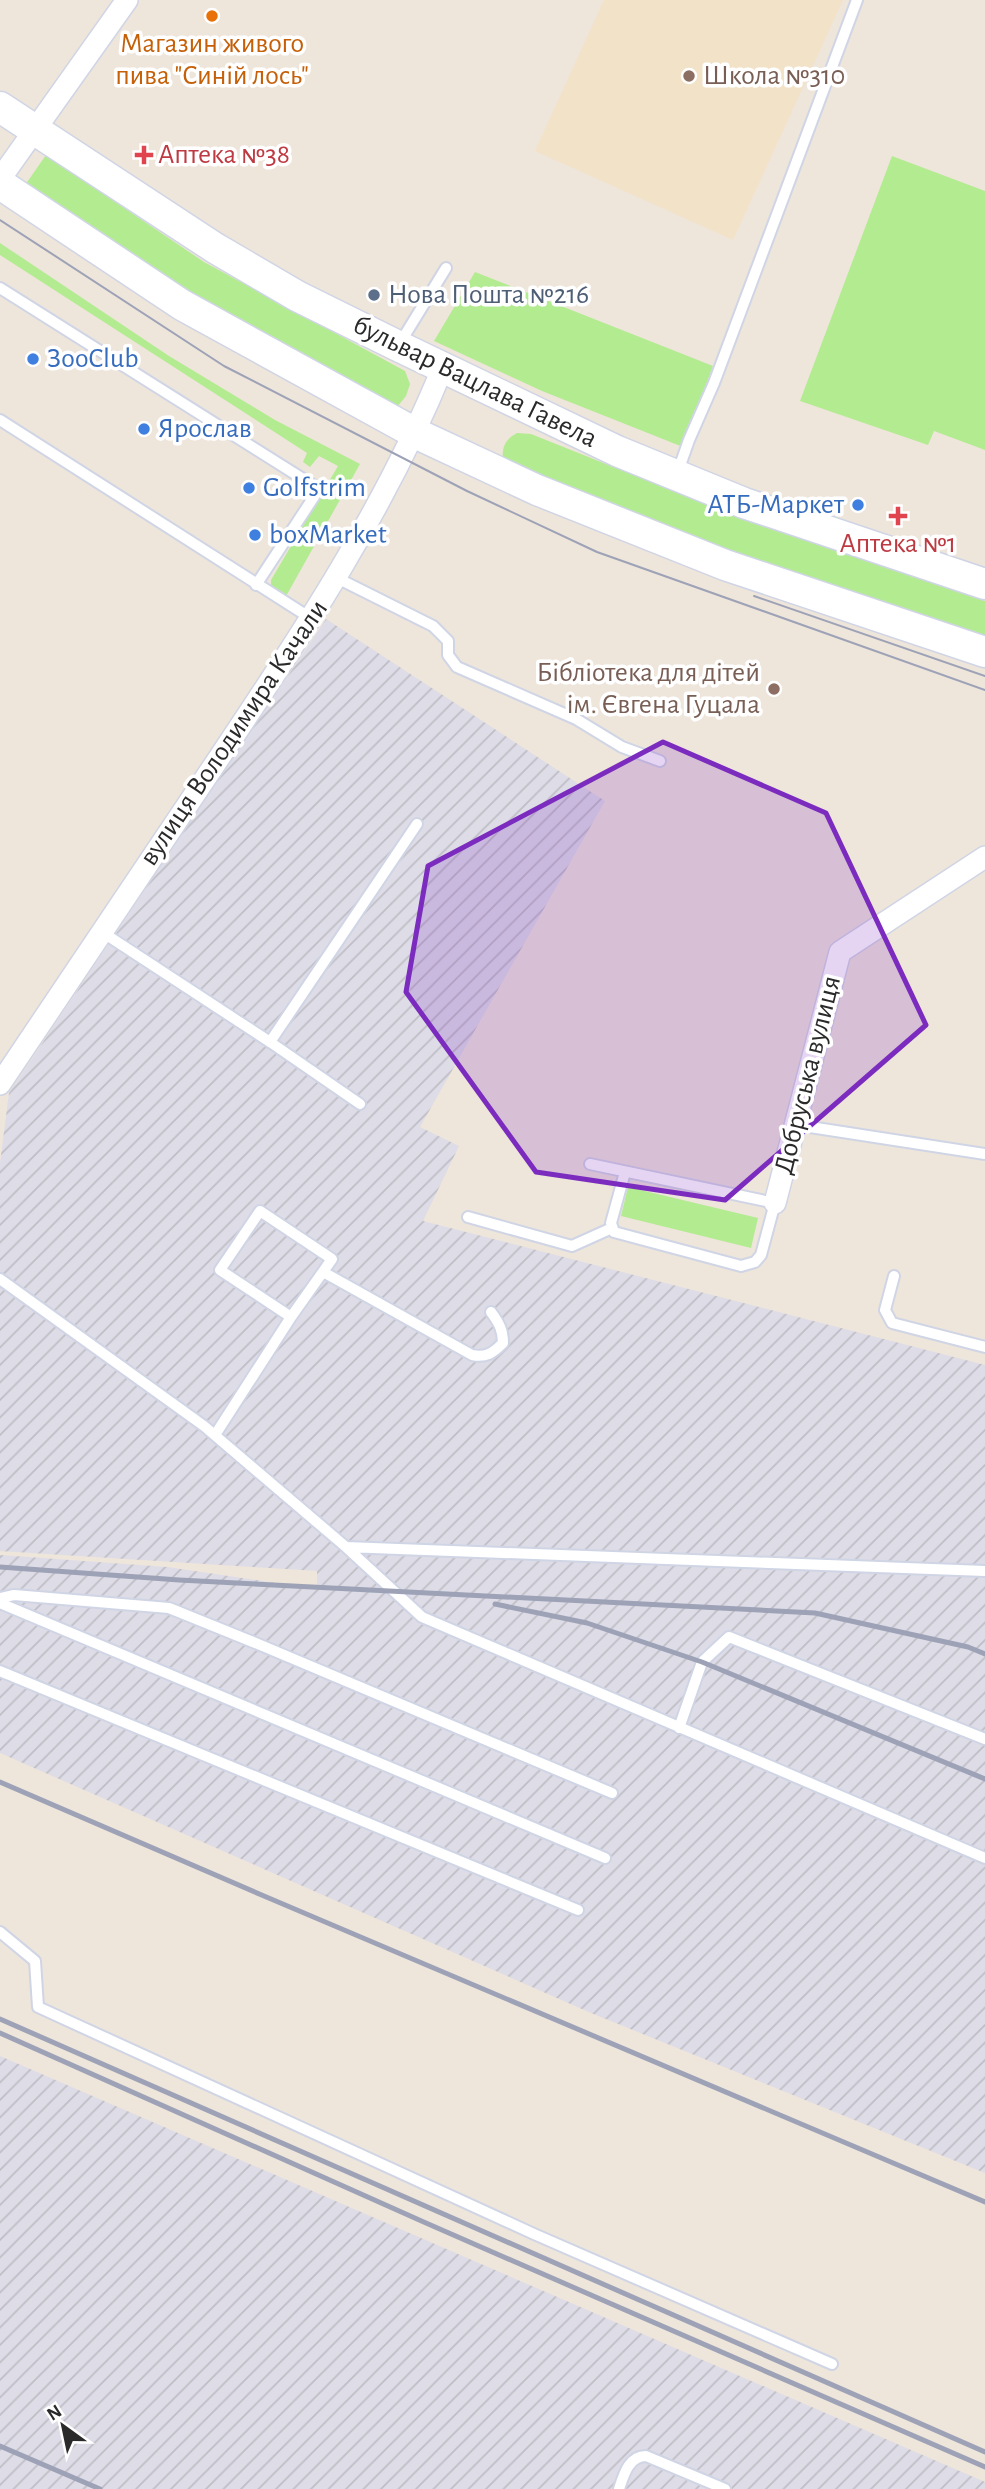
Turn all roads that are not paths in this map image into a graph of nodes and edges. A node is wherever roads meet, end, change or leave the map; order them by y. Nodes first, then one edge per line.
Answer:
1 (127, 0) edge
2 (857, 0) edge
3 (0, 107) edge
4 (35, 132) junction
5 (0, 181) edge
6 (446, 268) dead end
7 (0, 288) edge
8 (398, 346) junction
9 (443, 367) junction
10 (0, 421) edge
11 (415, 433) junction
12 (677, 474) junction
13 (337, 578) junction
14 (985, 584) edge
15 (256, 585) junction
16 (312, 619) junction
17 (985, 652) edge
18 (660, 761) dead end
19 (417, 824) dead end
20 (985, 857) edge
21 (102, 932) junction
22 (270, 1042) junction
23 (0, 1084) edge
24 (360, 1104) dead end
25 (797, 1125) junction
26 (985, 1154) edge
27 (590, 1164) dead end
28 (625, 1172) junction
29 (775, 1203) junction
30 (468, 1217) dead end
31 (612, 1228) junction
32 (323, 1272) junction
33 (894, 1276) dead end
34 (0, 1279) edge
35 (491, 1312) dead end
36 (291, 1317) junction
37 (985, 1347) edge
38 (215, 1435) junction
39 (346, 1547) junction
40 (985, 1571) edge
41 (0, 1600) edge
42 (0, 1671) edge
43 (679, 1728) junction
44 (985, 1739) edge
45 (612, 1793) dead end
46 (605, 1858) dead end
47 (985, 1858) edge
48 (578, 1910) dead end
49 (0, 1932) edge
50 (832, 2364) dead end
51 (620, 2489) edge
52 (725, 2489) edge

1 - 4 street
2 - 12 lane
3 - 4 main road, бульвар Вацлава Гавела
4 - 5 street
4 - 8 main road, бульвар Вацлава Гавела
5 - 11 main road
6 - 8 lane
7 - 15 lane
8 - 9 main road, бульвар Вацлава Гавела
9 - 11 street, вулиця Володимира Качали
9 - 12 main road, бульвар Вацлава Гавела
10 - 15 lane
11 - 13 street, вулиця Володимира Качали
11 - 17 main road
12 - 14 main road, бульвар Вацлава Гавела
13 - 16 street, вулиця Володимира Качали
13 - 18 lane
15 - 16 lane
16 - 21 street, вулиця Володимира Качали
19 - 22 lane
20 - 25 street, Добруська вулиця
21 - 22 lane
21 - 23 street, вулиця Володимира Качали
22 - 24 lane
25 - 26 lane
25 - 29 street, Добруська вулиця
27 - 28 lane
28 - 29 lane
28 - 31 lane
29 - 31 lane
30 - 31 lane
32 - 35 lane
32 - 36 lane
32 - 36 lane
33 - 37 lane
34 - 38 lane
36 - 38 lane
38 - 39 lane
39 - 40 lane
39 - 43 lane
41 - 45 lane
41 - 46 lane
42 - 48 lane
43 - 44 lane
43 - 47 lane
49 - 50 lane
51 - 52 lane

